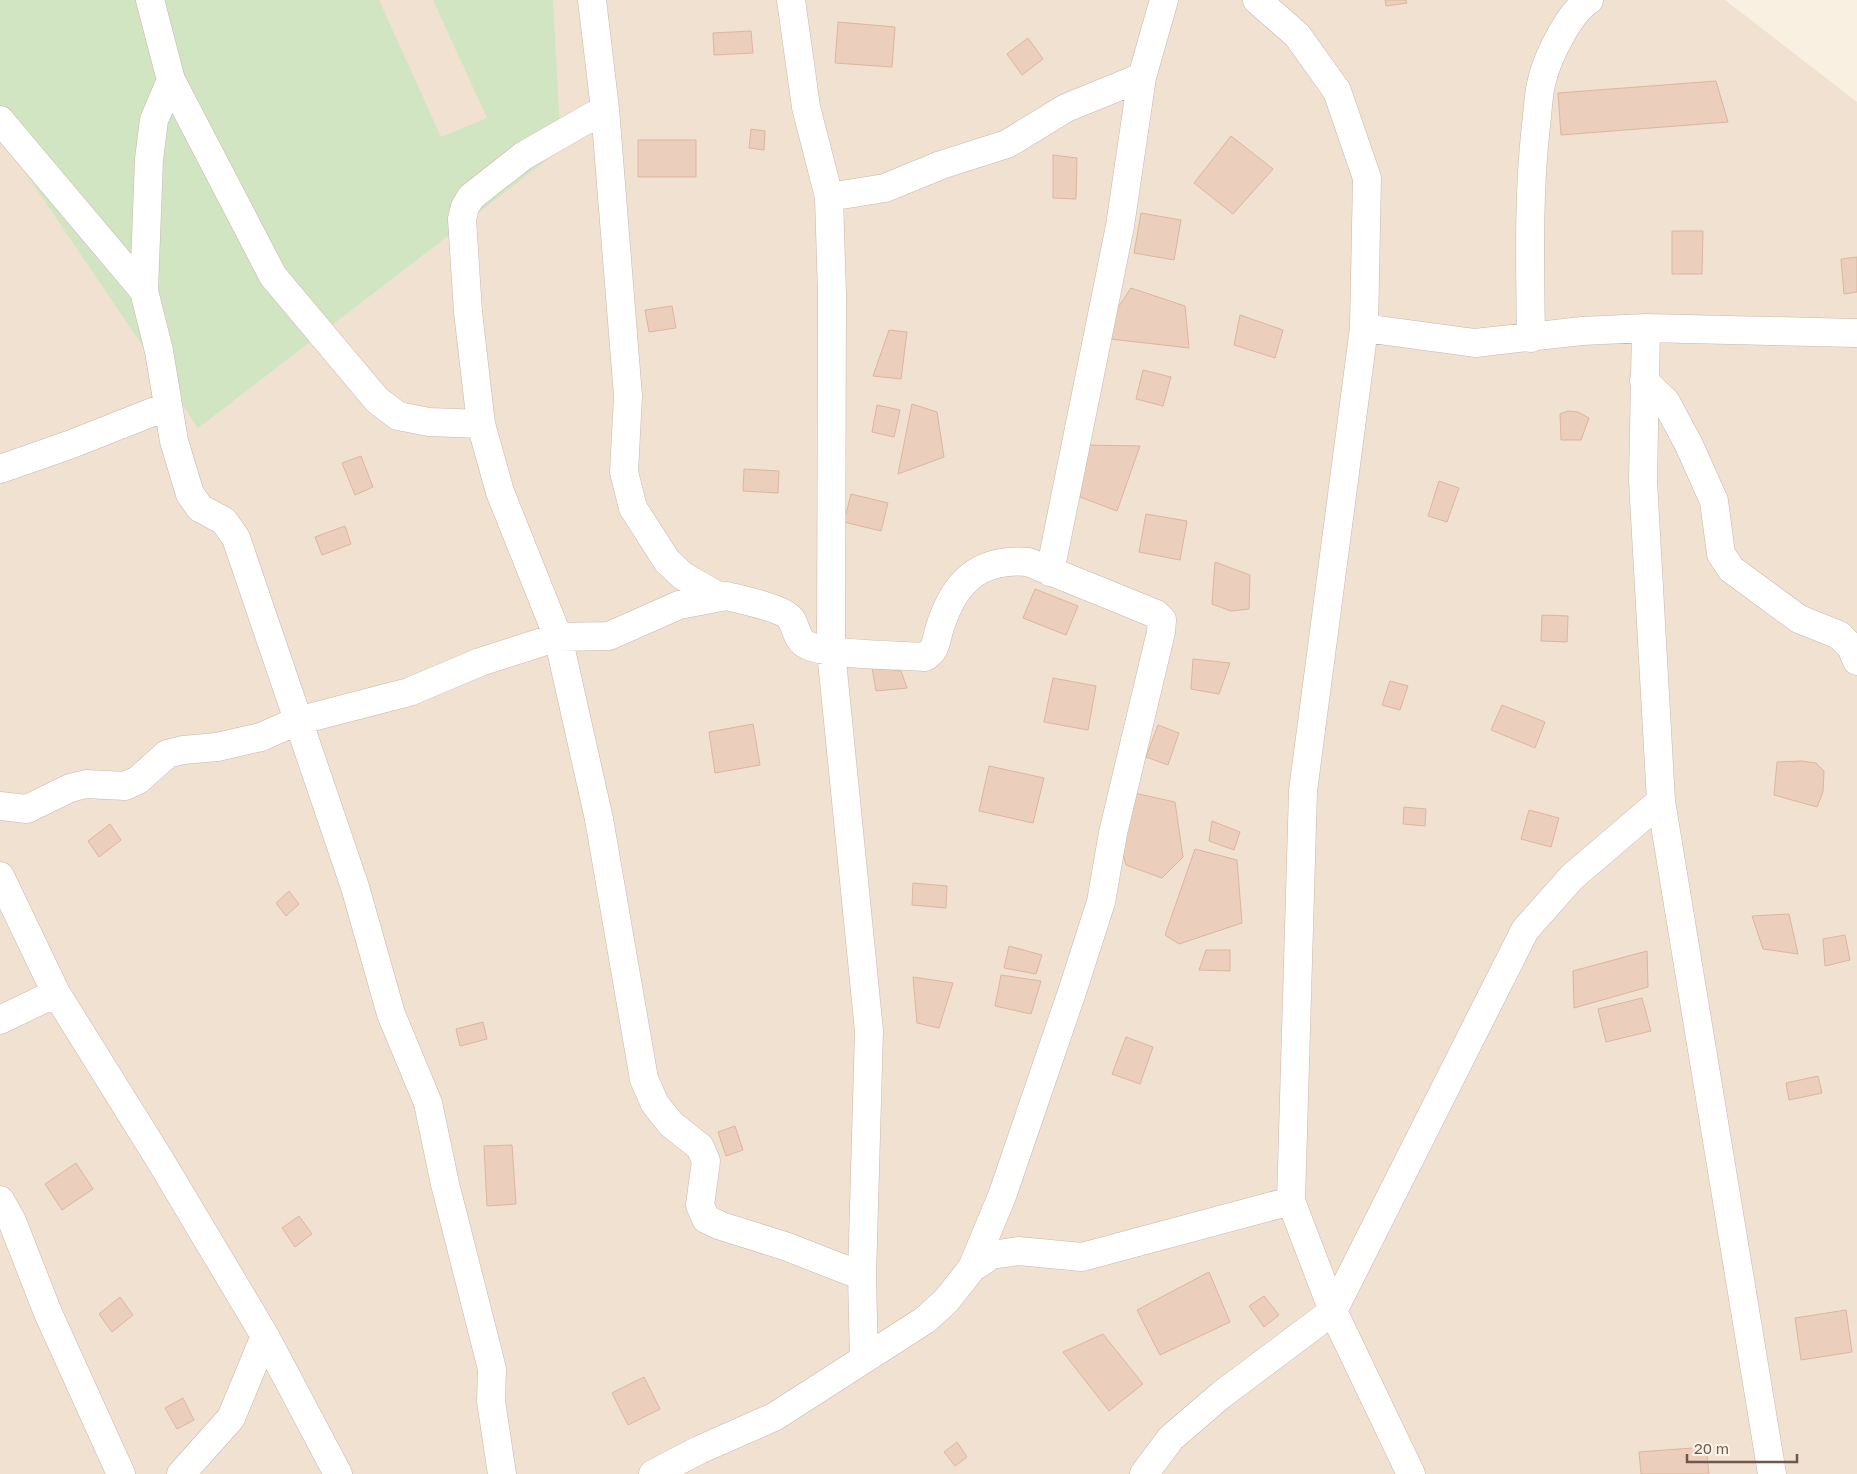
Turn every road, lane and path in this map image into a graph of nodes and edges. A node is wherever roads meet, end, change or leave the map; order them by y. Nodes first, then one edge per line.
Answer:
1 (150, 0) edge
2 (592, 0) edge
3 (791, 0) edge
4 (1164, 0) edge
5 (1257, 0) edge
6 (1589, 0) edge
7 (1142, 77) junction
8 (171, 80) junction
9 (605, 109) junction
10 (0, 120) edge
11 (829, 197) junction
12 (144, 291) junction
13 (1364, 328) junction
14 (1646, 328) junction
15 (1857, 333) edge
16 (1531, 338) junction
17 (1644, 381) junction
18 (168, 406) junction
19 (481, 424) junction
20 (0, 469) edge
21 (1050, 572) junction
22 (718, 596) junction
23 (558, 638) junction
24 (831, 651) junction
25 (1857, 661) edge
26 (297, 721) junction
27 (1661, 801) junction
28 (0, 806) edge
29 (0, 876) edge
30 (56, 993) junction
31 (0, 1020) edge
32 (0, 1200) edge
33 (1291, 1201) junction
34 (972, 1268) junction
35 (862, 1276) junction
36 (1333, 1311) junction
37 (264, 1336) junction
38 (864, 1359) junction
39 (121, 1474) edge
40 (181, 1474) edge
41 (338, 1474) edge
42 (502, 1474) edge
43 (653, 1474) edge
44 (1144, 1474) edge
45 (1411, 1474) edge
46 (1772, 1474) edge

1 - 8 street
2 - 9 street
3 - 11 street
4 - 7 street
5 - 13 street
6 - 16 street
7 - 11 street
7 - 21 street
8 - 12 street
8 - 19 street
9 - 19 street
9 - 22 street
10 - 12 street
11 - 24 street
12 - 18 street
13 - 16 street
13 - 33 street
14 - 15 street
14 - 16 street
14 - 17 street
17 - 25 street
17 - 27 street
18 - 20 street
18 - 26 street
19 - 23 street
21 - 24 street
21 - 34 street
22 - 23 street
22 - 24 street
23 - 26 street
23 - 35 street
24 - 35 street
26 - 28 street
26 - 42 street
27 - 36 street
27 - 46 street
29 - 30 street
30 - 31 street
30 - 37 street
32 - 39 street
33 - 34 street
33 - 36 street
34 - 38 street
35 - 38 street
36 - 44 street
36 - 45 street
37 - 40 street
37 - 41 street
38 - 43 street

